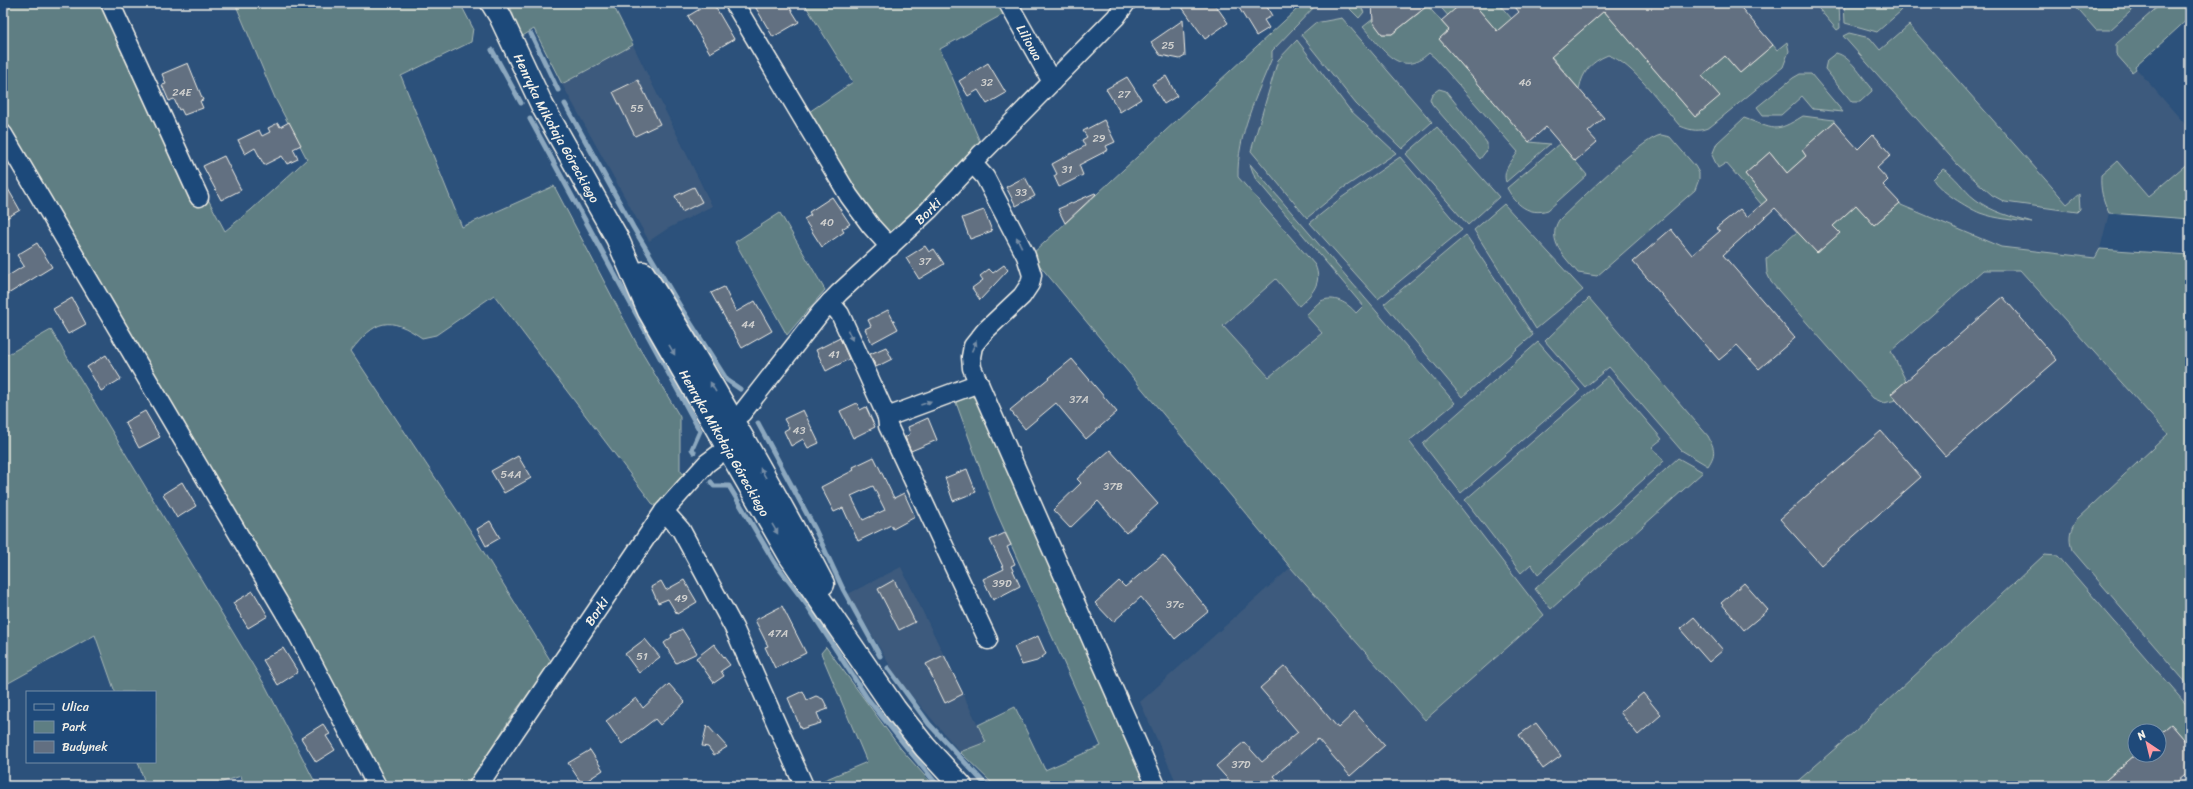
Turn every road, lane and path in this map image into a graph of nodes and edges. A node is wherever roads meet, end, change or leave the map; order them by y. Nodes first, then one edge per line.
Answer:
1 (110, 3) edge
2 (734, 3) edge
3 (1008, 3) edge
4 (1126, 3) edge
5 (496, 7) edge
6 (1112, 10) edge
7 (1052, 82) junction
8 (3, 134) edge
9 (973, 164) junction
10 (199, 196) dead end
11 (890, 247) junction
12 (830, 302) junction
13 (979, 383) junction
14 (887, 416) junction
15 (730, 434) junction
16 (664, 511) junction
17 (988, 640) dead end
18 (377, 786) edge
19 (478, 786) edge
20 (804, 786) edge
21 (961, 786) edge
22 (1156, 786) edge

1 - 10 street
2 - 11 street
3 - 7 street, Liliowa
4 - 6 street, Borki
5 - 15 main road, Henryka Mikołaja Góreckiego
6 - 7 street, Borki
7 - 9 street, Borki
8 - 18 street
9 - 11 street, Borki
13 -> 9 street
11 - 12 street, Borki
12 -> 14 street
12 - 15 street, Borki
14 -> 13 street
13 - 22 street
14 - 17 street
15 - 16 street, Borki
15 - 21 main road, Henryka Mikołaja Góreckiego
16 - 19 street, Borki
16 - 20 street

